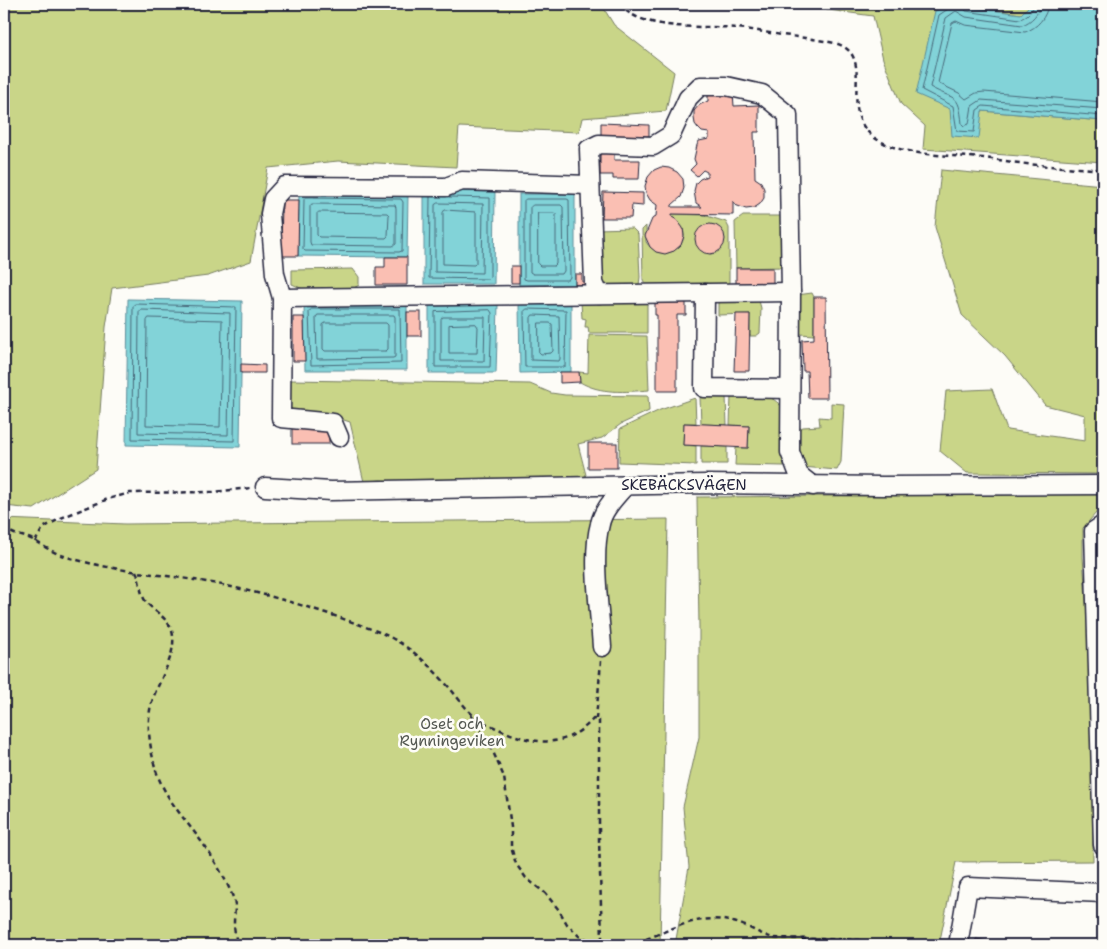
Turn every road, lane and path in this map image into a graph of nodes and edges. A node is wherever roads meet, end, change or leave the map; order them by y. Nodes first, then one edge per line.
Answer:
1 (618, 4) edge
2 (1103, 170) edge
3 (590, 185) junction
4 (791, 292) junction
5 (705, 293) junction
6 (599, 294) junction
7 (282, 298) junction
8 (790, 389) junction
9 (340, 437) dead end
10 (1103, 485) edge
11 (625, 486) junction
12 (813, 486) junction
13 (265, 487) joint
14 (1103, 525) edge
15 (4, 527) edge
16 (36, 542) junction
17 (136, 571) junction
18 (602, 647) joint
19 (469, 711) junction
20 (596, 719) junction
21 (1103, 845) edge
22 (1103, 893) edge
23 (237, 945) edge
24 (601, 945) edge
25 (605, 945) edge
26 (629, 945) edge
27 (881, 945) edge
28 (958, 945) edge

1 - 2 path
3 - 4 street
3 - 6 street
3 - 7 street
4 - 5 street
4 - 8 street
5 - 6 street
5 - 8 street
6 - 7 street
7 - 9 street
8 - 12 street
10 - 12 street, SKEBÄCKSVÄGEN
11 - 12 street, SKEBÄCKSVÄGEN
11 - 13 street, SKEBÄCKSVÄGEN
11 - 18 street
13 - 16 path
14 - 21 street
15 - 16 path
16 - 17 path
17 - 19 path
17 - 23 path
18 - 20 path
19 - 20 path
19 - 24 path
20 - 25 path
22 - 28 street
26 - 27 path

